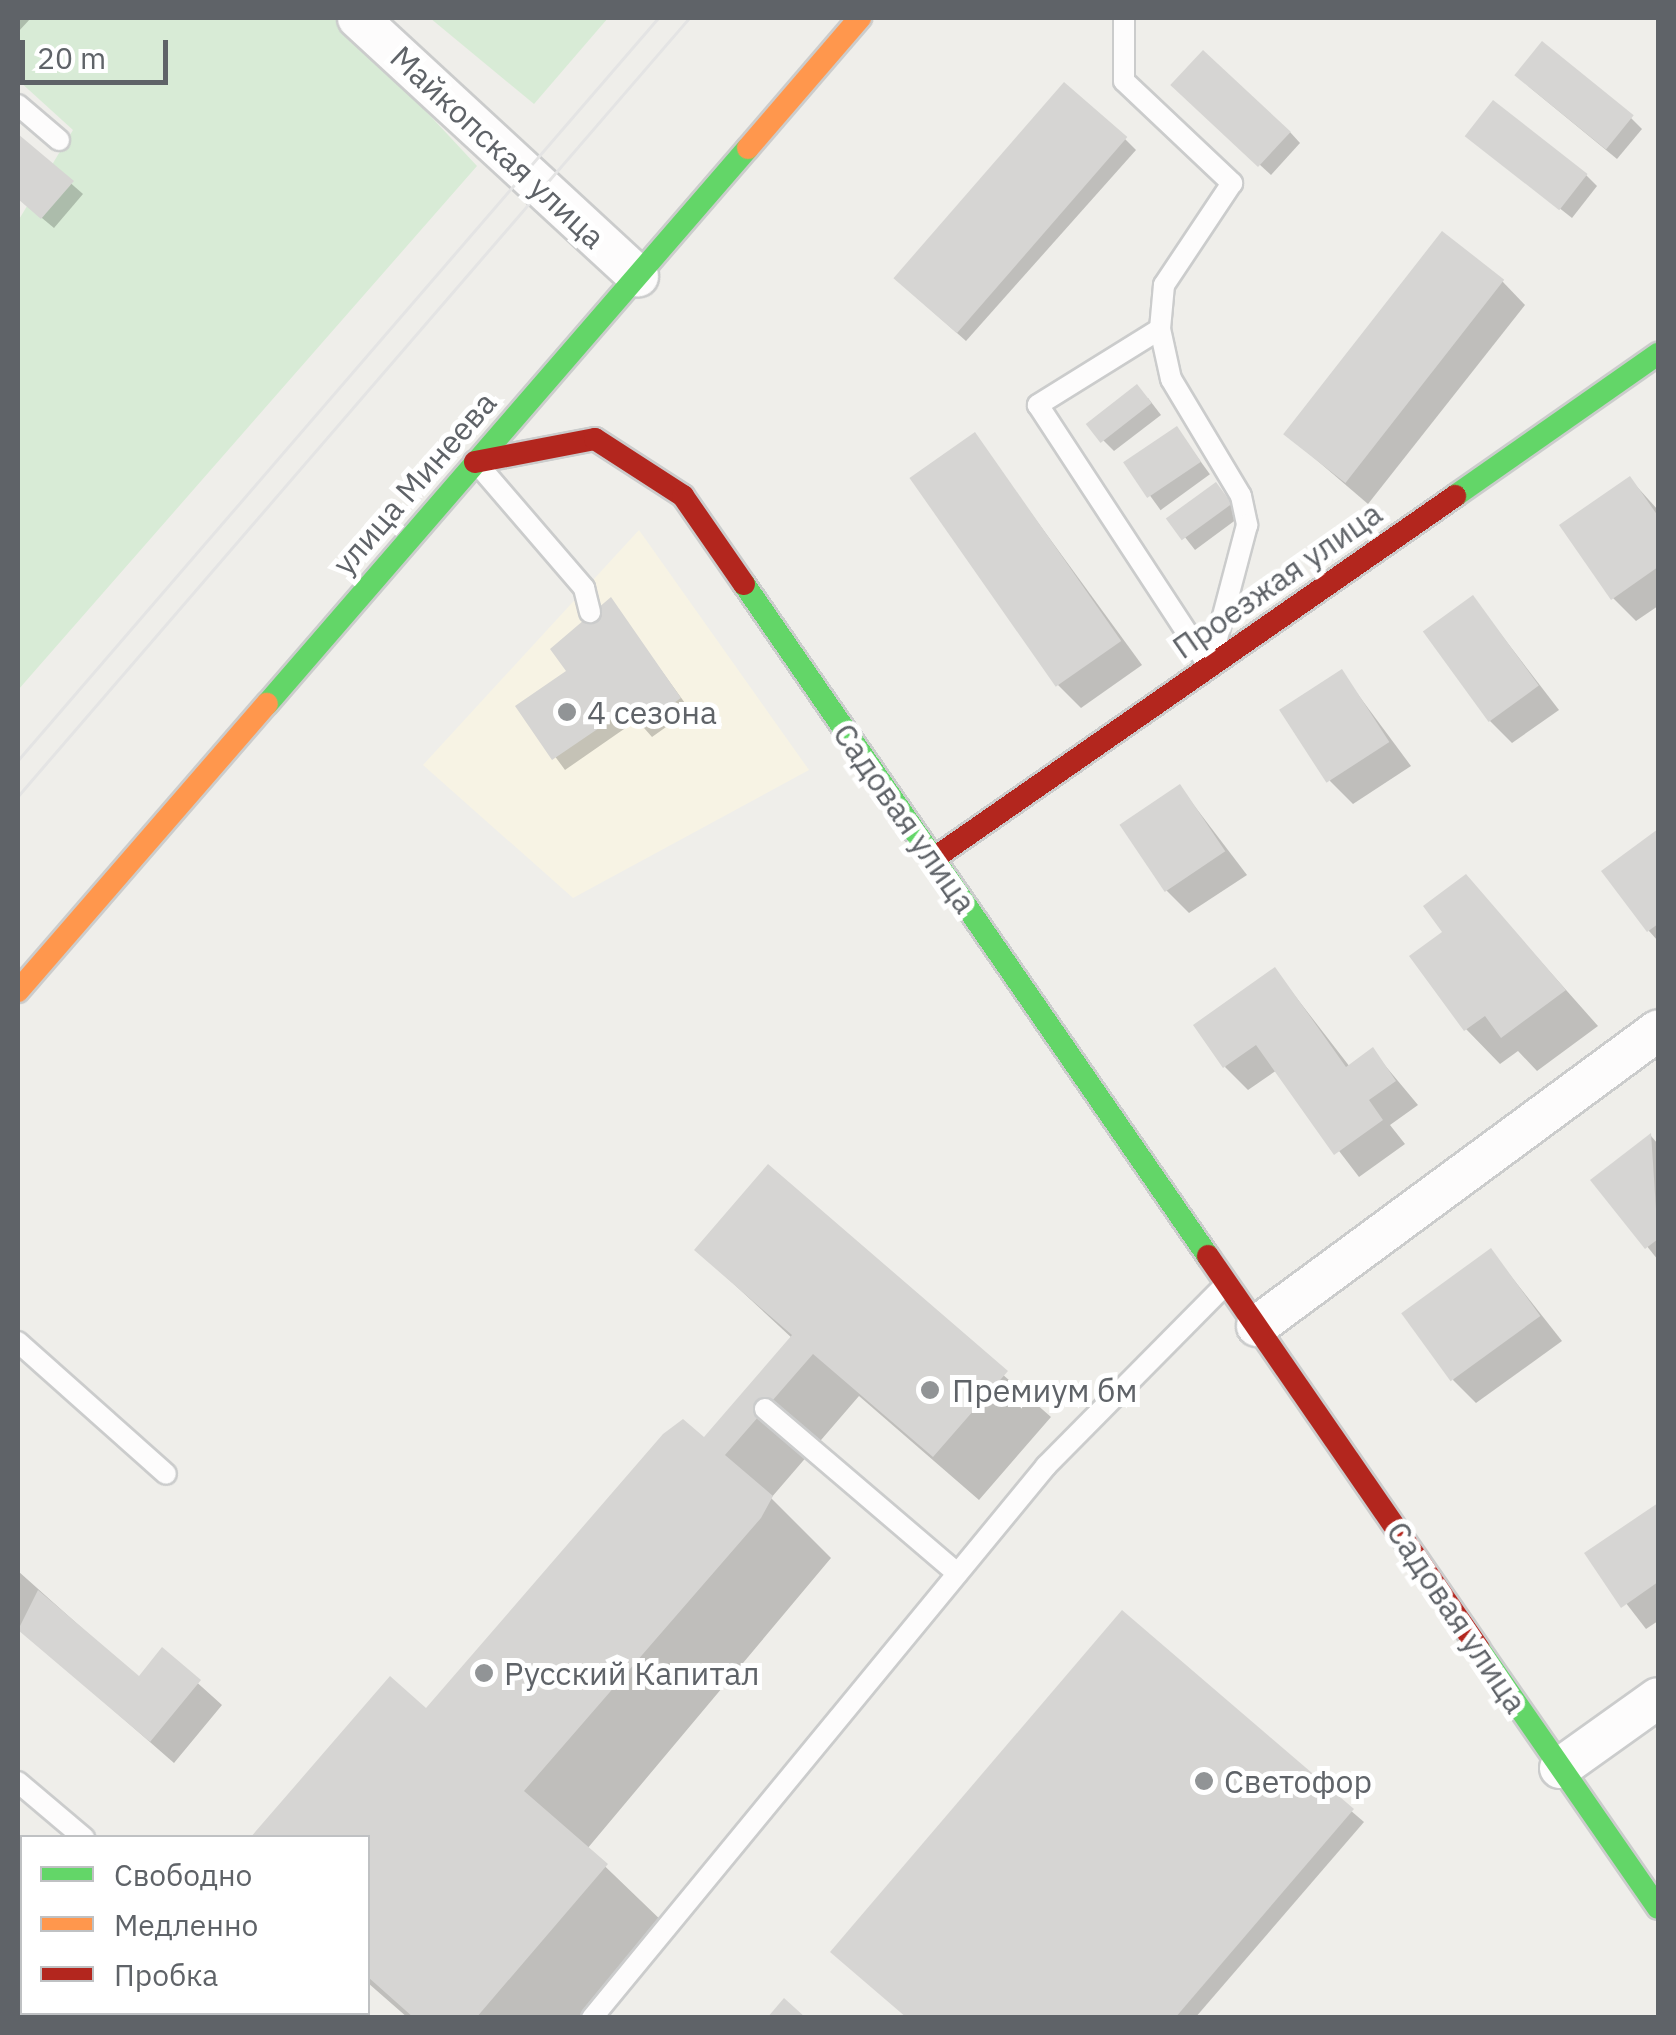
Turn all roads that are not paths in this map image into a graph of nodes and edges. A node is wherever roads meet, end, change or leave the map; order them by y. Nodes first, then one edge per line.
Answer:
1 (358, 18) edge
2 (860, 18) edge
3 (1124, 18) edge
4 (18, 105) edge
5 (59, 140) dead end
6 (638, 276) junction
7 (1160, 329) junction
8 (1658, 354) edge
9 (475, 462) junction
10 (590, 612) dead end
11 (1209, 667) junction
12 (933, 859) junction
13 (18, 991) edge
14 (1658, 1030) edge
15 (1228, 1282) junction
16 (1257, 1326) junction
17 (18, 1342) edge
18 (765, 1409) dead end
19 (166, 1474) dead end
20 (958, 1573) junction
21 (1658, 1698) edge
22 (1560, 1768) junction
23 (18, 1782) edge
24 (80, 1835) edge
25 (1658, 1908) edge
26 (592, 2018) edge

1 - 6 street, Майкопская улица
2 - 6 street, улица Минеева
3 - 7 lane
4 - 5 lane
6 - 9 street, улица Минеева
7 - 11 lane
7 - 11 lane
8 - 11 street, Проезжая улица
9 - 10 lane
9 - 12 street, Садовая улица
9 - 13 street, улица Минеева
11 - 12 street, Проезжая улица
12 - 15 street, Садовая улица
14 - 16 street
15 - 16 street, Садовая улица
15 - 20 lane
16 - 22 street, Садовая улица
17 - 19 lane
18 - 20 lane
20 - 26 lane
21 - 22 street
22 - 25 street, Садовая улица
23 - 24 lane

